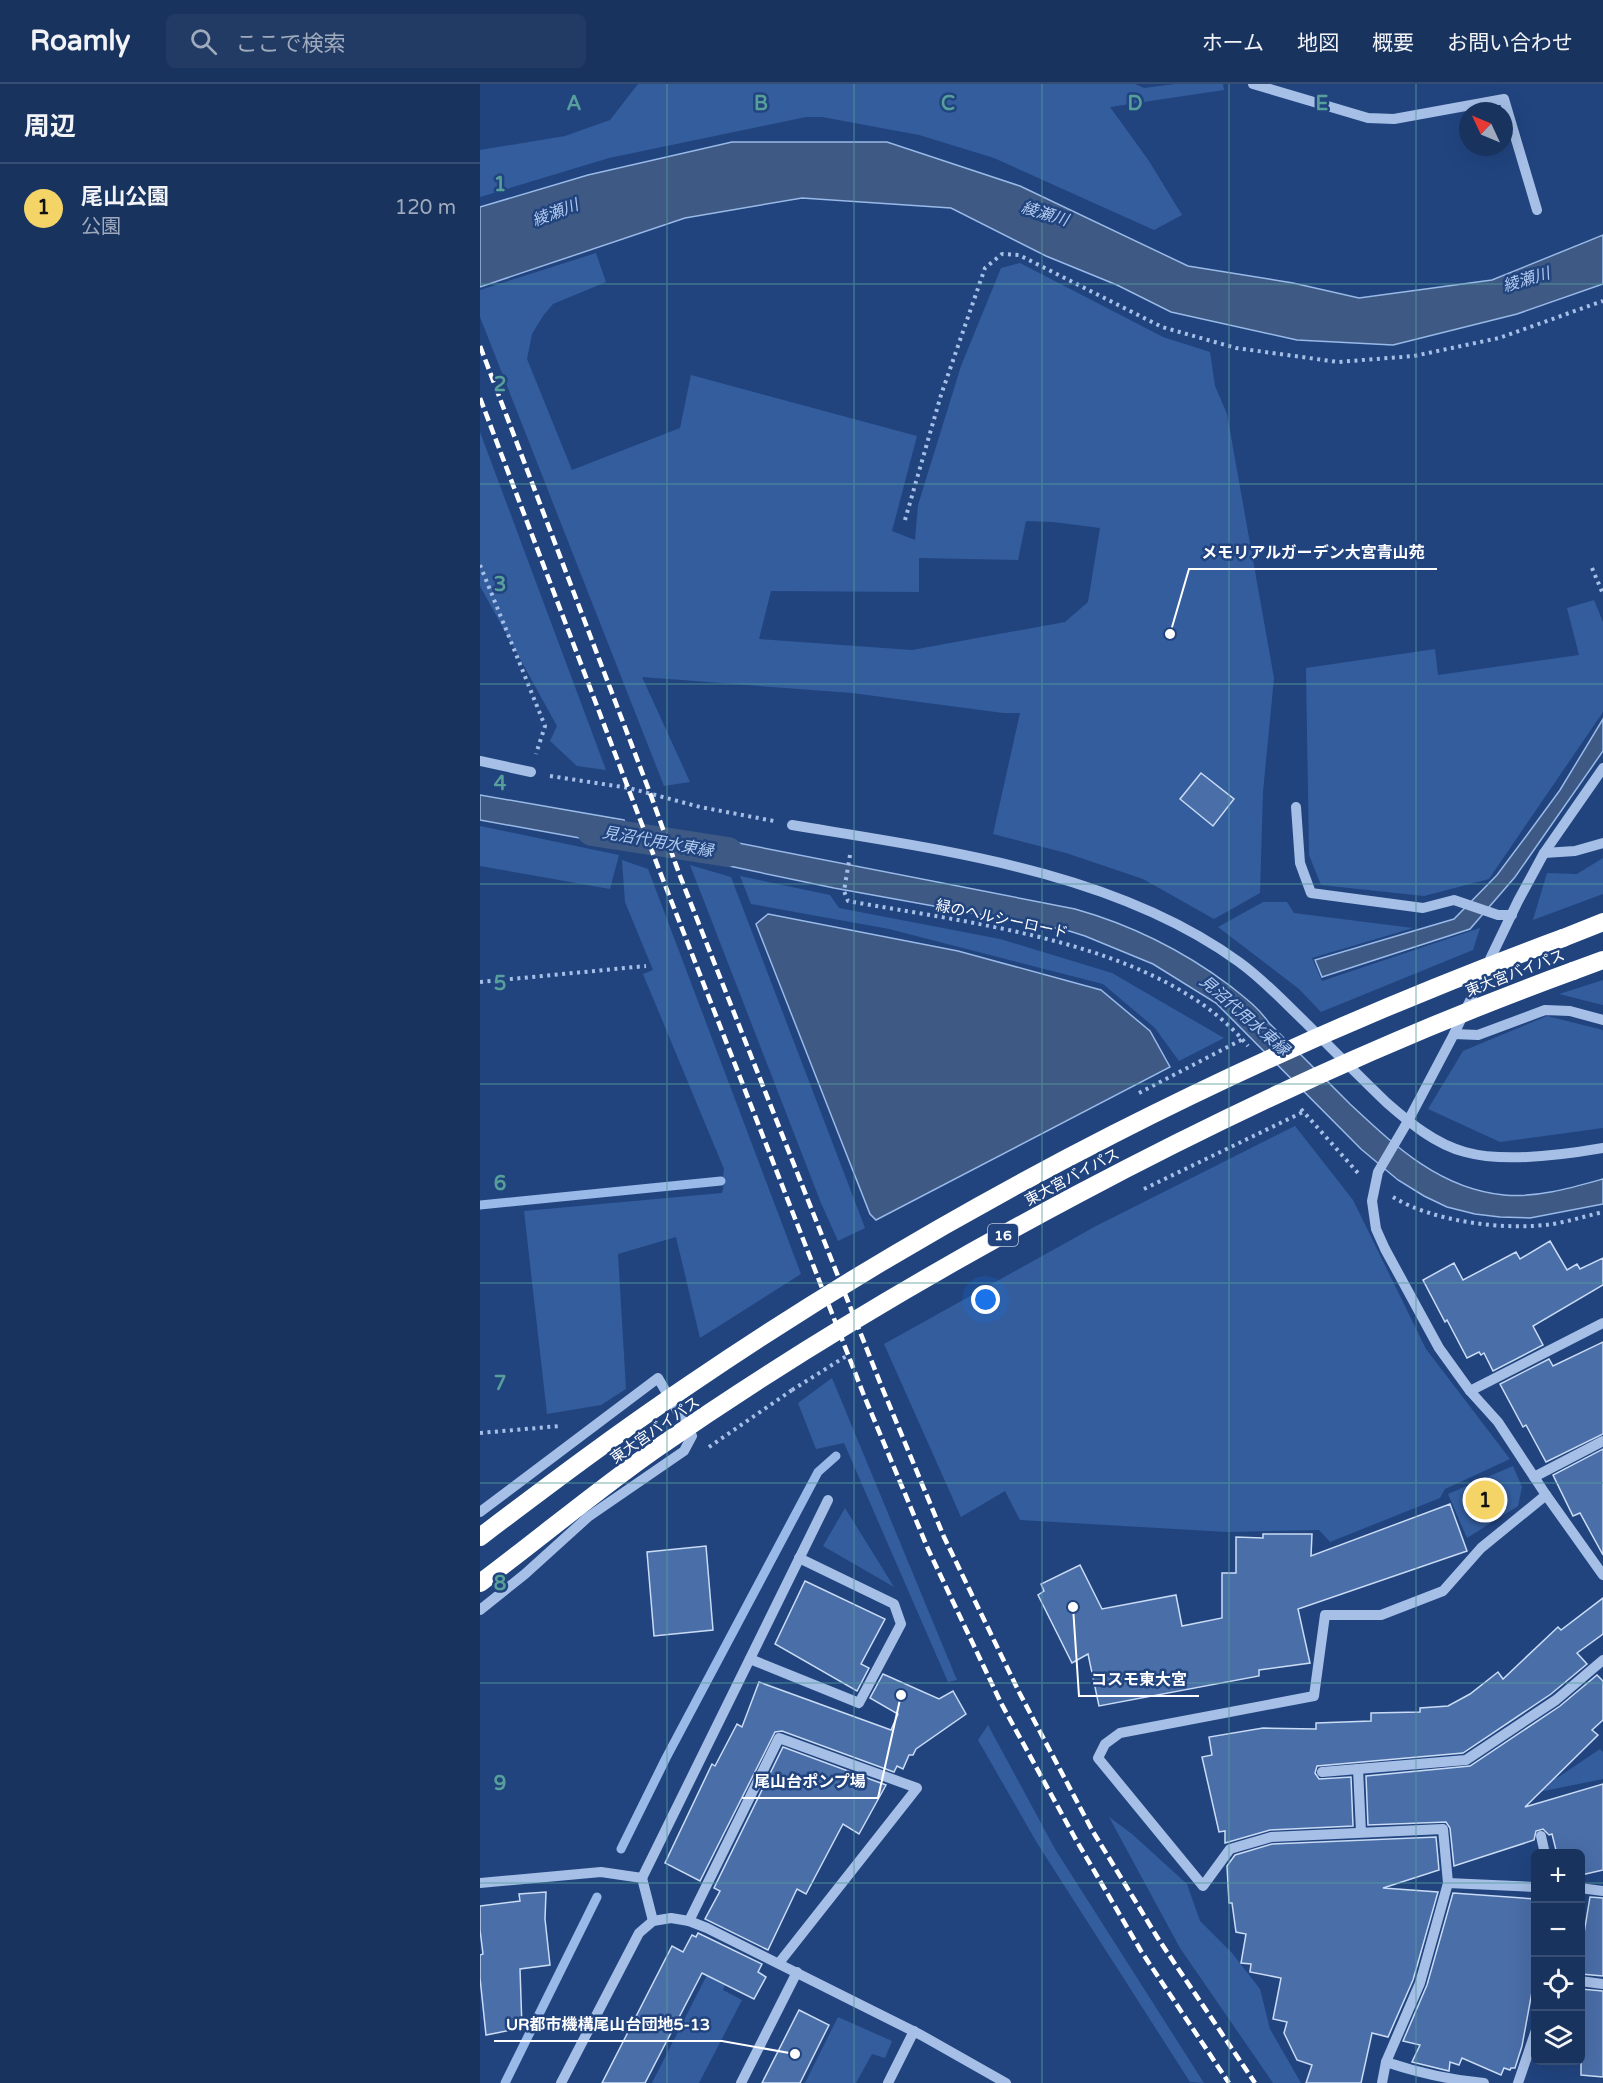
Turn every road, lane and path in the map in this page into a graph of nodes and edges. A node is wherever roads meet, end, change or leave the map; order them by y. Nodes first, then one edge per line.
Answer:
1 (1253, 84) edge
2 (1537, 210) dead end
3 (1603, 301) edge
4 (905, 520) dead end
5 (480, 565) edge
6 (1592, 568) dead end
7 (1603, 594) edge
8 (480, 761) edge
9 (1603, 768) edge
10 (531, 772) junction
11 (1296, 807) dead end
12 (792, 825) joint
13 (1603, 843) edge
14 (1544, 854) junction
15 (848, 862) dead end
16 (1512, 915) junction
17 (1603, 922) edge
18 (1603, 960) edge
19 (646, 966) dead end
20 (480, 982) edge
21 (1603, 1020) edge
22 (1454, 1034) junction
23 (1251, 1049) dead end
24 (1296, 1103) dead end
25 (1303, 1112) junction
26 (1408, 1121) junction
27 (1603, 1148) edge
28 (1358, 1173) dead end
29 (1138, 1192) dead end
30 (1398, 1200) dead end
31 (1603, 1212) edge
32 (1603, 1323) edge
33 (1470, 1391) junction
34 (599, 1422) junction
35 (480, 1433) edge
36 (1603, 1442) edge
37 (1534, 1477) junction
38 (1546, 1495) junction
39 (828, 1500) dead end
40 (480, 1512) edge
41 (480, 1537) edge
42 (799, 1558) junction
43 (1603, 1575) edge
44 (480, 1583) edge
45 (480, 1610) edge
46 (750, 1659) junction
47 (1603, 1660) edge
48 (1358, 1768) junction
49 (1322, 1772) dead end
50 (1361, 1832) junction
51 (1541, 1836) dead end
52 (1544, 1849) edge
53 (642, 1878) junction
54 (480, 1882) edge
55 (1448, 1883) junction
56 (1531, 1887) edge
57 (1603, 1891) edge
58 (1585, 1892) edge
59 (653, 1921) junction
60 (689, 1921) junction
61 (779, 1963) junction
62 (797, 1972) junction
63 (1585, 1982) edge
64 (1603, 1984) edge
65 (914, 2031) junction
66 (1531, 2045) edge
67 (1386, 2062) junction
68 (561, 2083) edge
69 (741, 2083) edge
70 (888, 2083) edge
71 (1006, 2083) edge
72 (1382, 2083) edge
73 (1484, 2083) edge
74 (1518, 2083) edge

1 - 2 street
3 - 4 path
5 - 10 path
6 - 7 path
8 - 10 street
9 - 14 street
10 - 12 path
11 - 16 street
12 - 26 street
13 - 14 street
14 - 16 street
15 - 23 path, 緑のヘルシーロード
16 - 22 street
17 - 41 highway, 東大宮バイパス / 16, bridge
18 - 44 highway, 東大宮バイパス / 16, bridge
19 - 20 path
21 - 22 street
22 - 26 street
24 - 25 path
25 - 28 path
25 - 29 path
26 - 27 street
26 - 33 street
30 - 31 path
32 - 33 street
33 - 37 street
34 - 35 path
34 - 40 street
34 - 45 street
36 - 37 street
37 - 38 street
38 - 43 street
38 - 50 street
39 - 42 street
42 - 46 street
42 - 46 street
46 - 53 street
47 - 48 street
48 - 49 street
48 - 50 street
50 - 55 street
51 - 52 street
53 - 54 street
53 - 59 street
55 - 56 street
55 - 67 street
57 - 58 street
59 - 60 street
59 - 68 street
60 - 61 street
60 - 61 street
61 - 62 street
62 - 65 street
62 - 69 street
63 - 64 street
65 - 70 street
65 - 71 street
66 - 74 street
67 - 72 street
67 - 73 street

